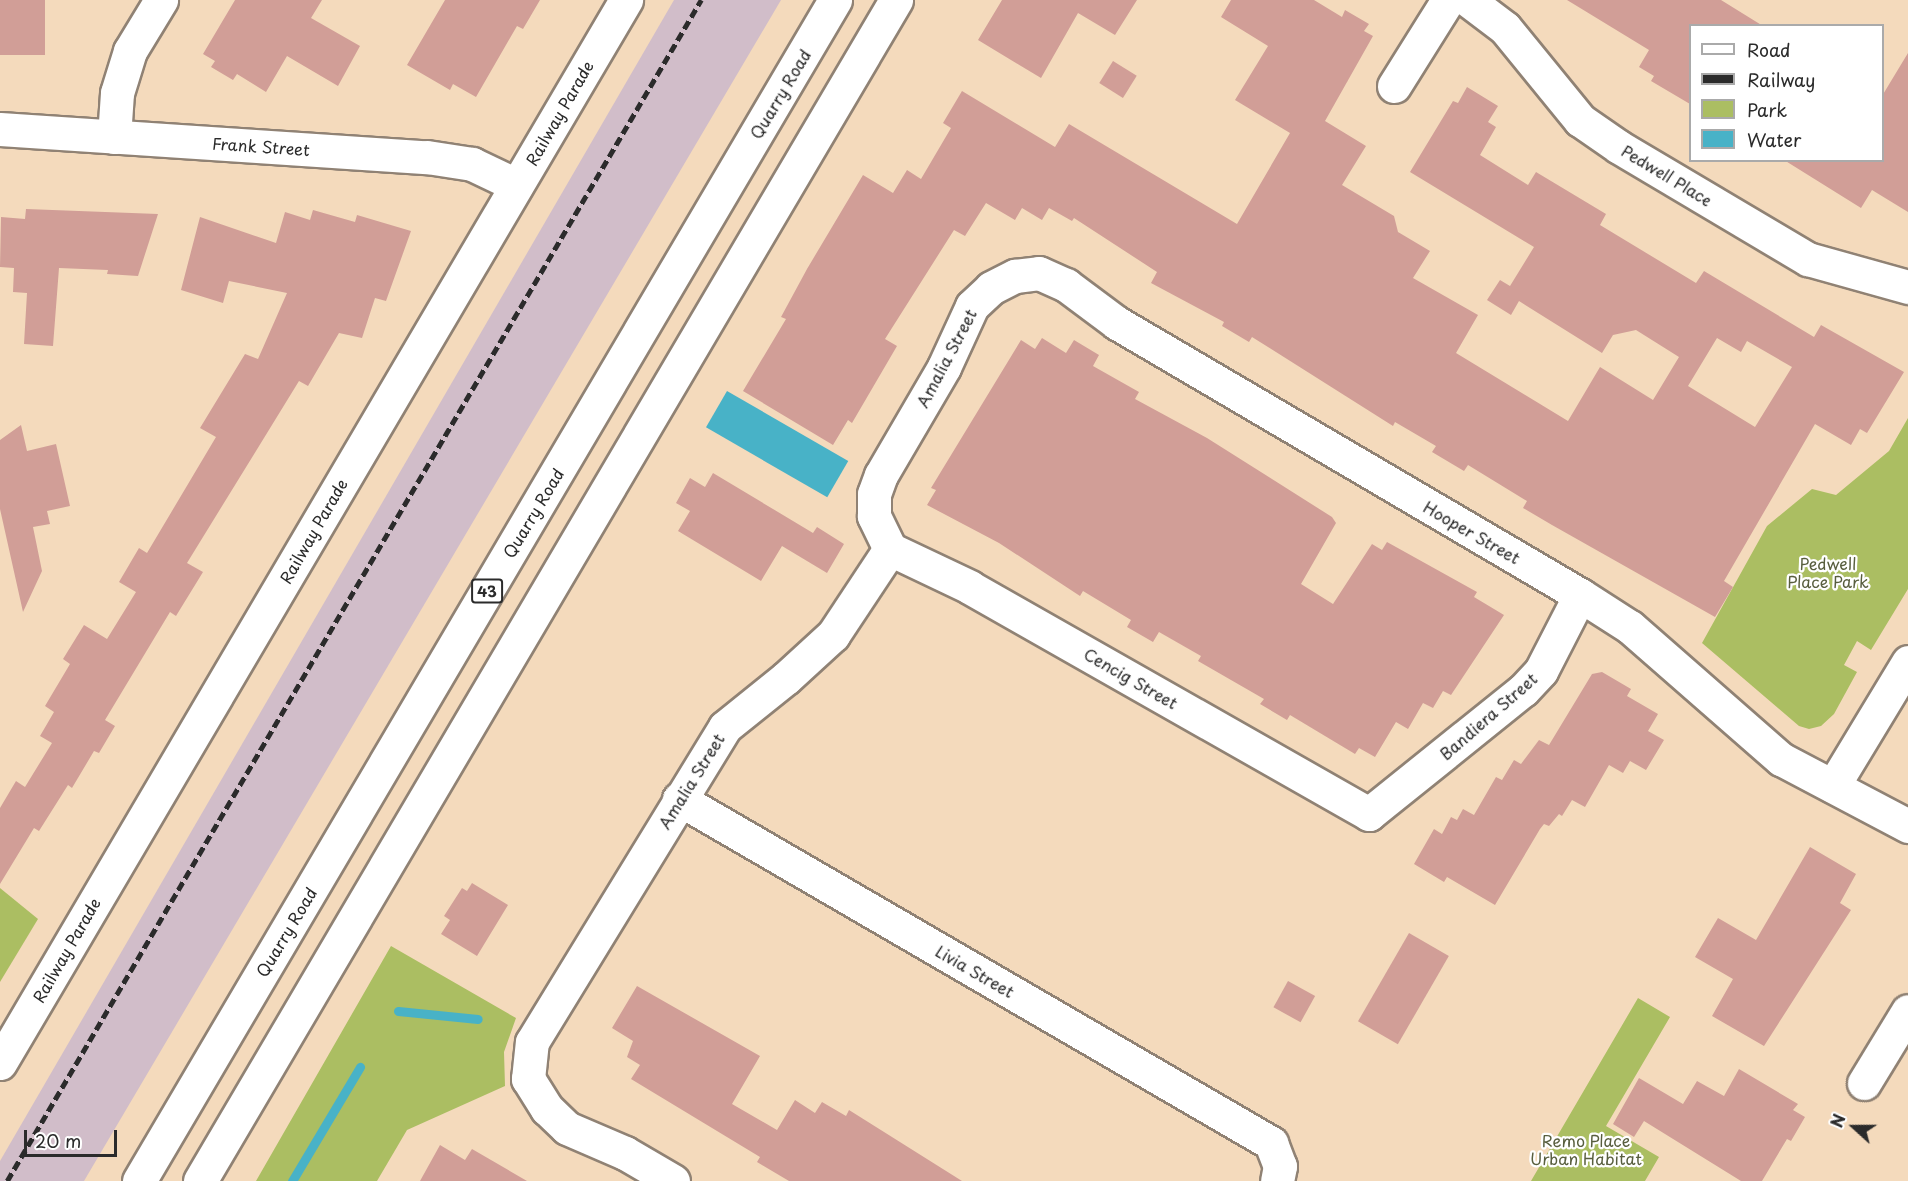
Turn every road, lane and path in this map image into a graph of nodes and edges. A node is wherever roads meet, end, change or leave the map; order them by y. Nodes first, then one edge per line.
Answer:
1 (161, 0) edge
2 (626, 0) edge
3 (835, 0) edge
4 (896, 0) edge
5 (1448, 0) edge
6 (1468, 0) edge
7 (1394, 86) dead end
8 (0, 129) edge
9 (114, 136) junction
10 (516, 185) junction
11 (1015, 276) joint
12 (1908, 287) edge
13 (890, 549) junction
14 (1580, 596) junction
15 (1908, 662) edge
16 (384, 766) junction
17 (1833, 786) junction
18 (429, 793) junction
19 (680, 799) junction
20 (1369, 814) joint
21 (1908, 826) edge
22 (1908, 1011) edge
23 (0, 1063) edge
24 (1864, 1083) dead end
25 (139, 1181) edge
26 (200, 1181) edge
27 (674, 1181) edge
28 (1277, 1181) edge

1 - 9 street
2 - 10 street, Railway Parade
3 - 16 street, Quarry Road / 43
4 - 18 street
5 - 7 street
6 - 12 street, Pedwell Place
8 - 9 street, Frank Street
9 - 10 street, Frank Street
10 - 23 street, Railway Parade
11 - 13 street, Amalia Street
11 - 14 street, Hooper Street
13 - 19 street, Amalia Street
13 - 20 street, Cencig Street
14 - 17 street, Hooper Street
14 - 20 street, Bandiera Street
15 - 17 street
16 - 18 street
16 - 25 street, Quarry Road / 43
17 - 21 street, Hooper Street
18 - 26 street
19 - 27 street, Amalia Street
19 - 28 street, Livia Street
22 - 24 street

